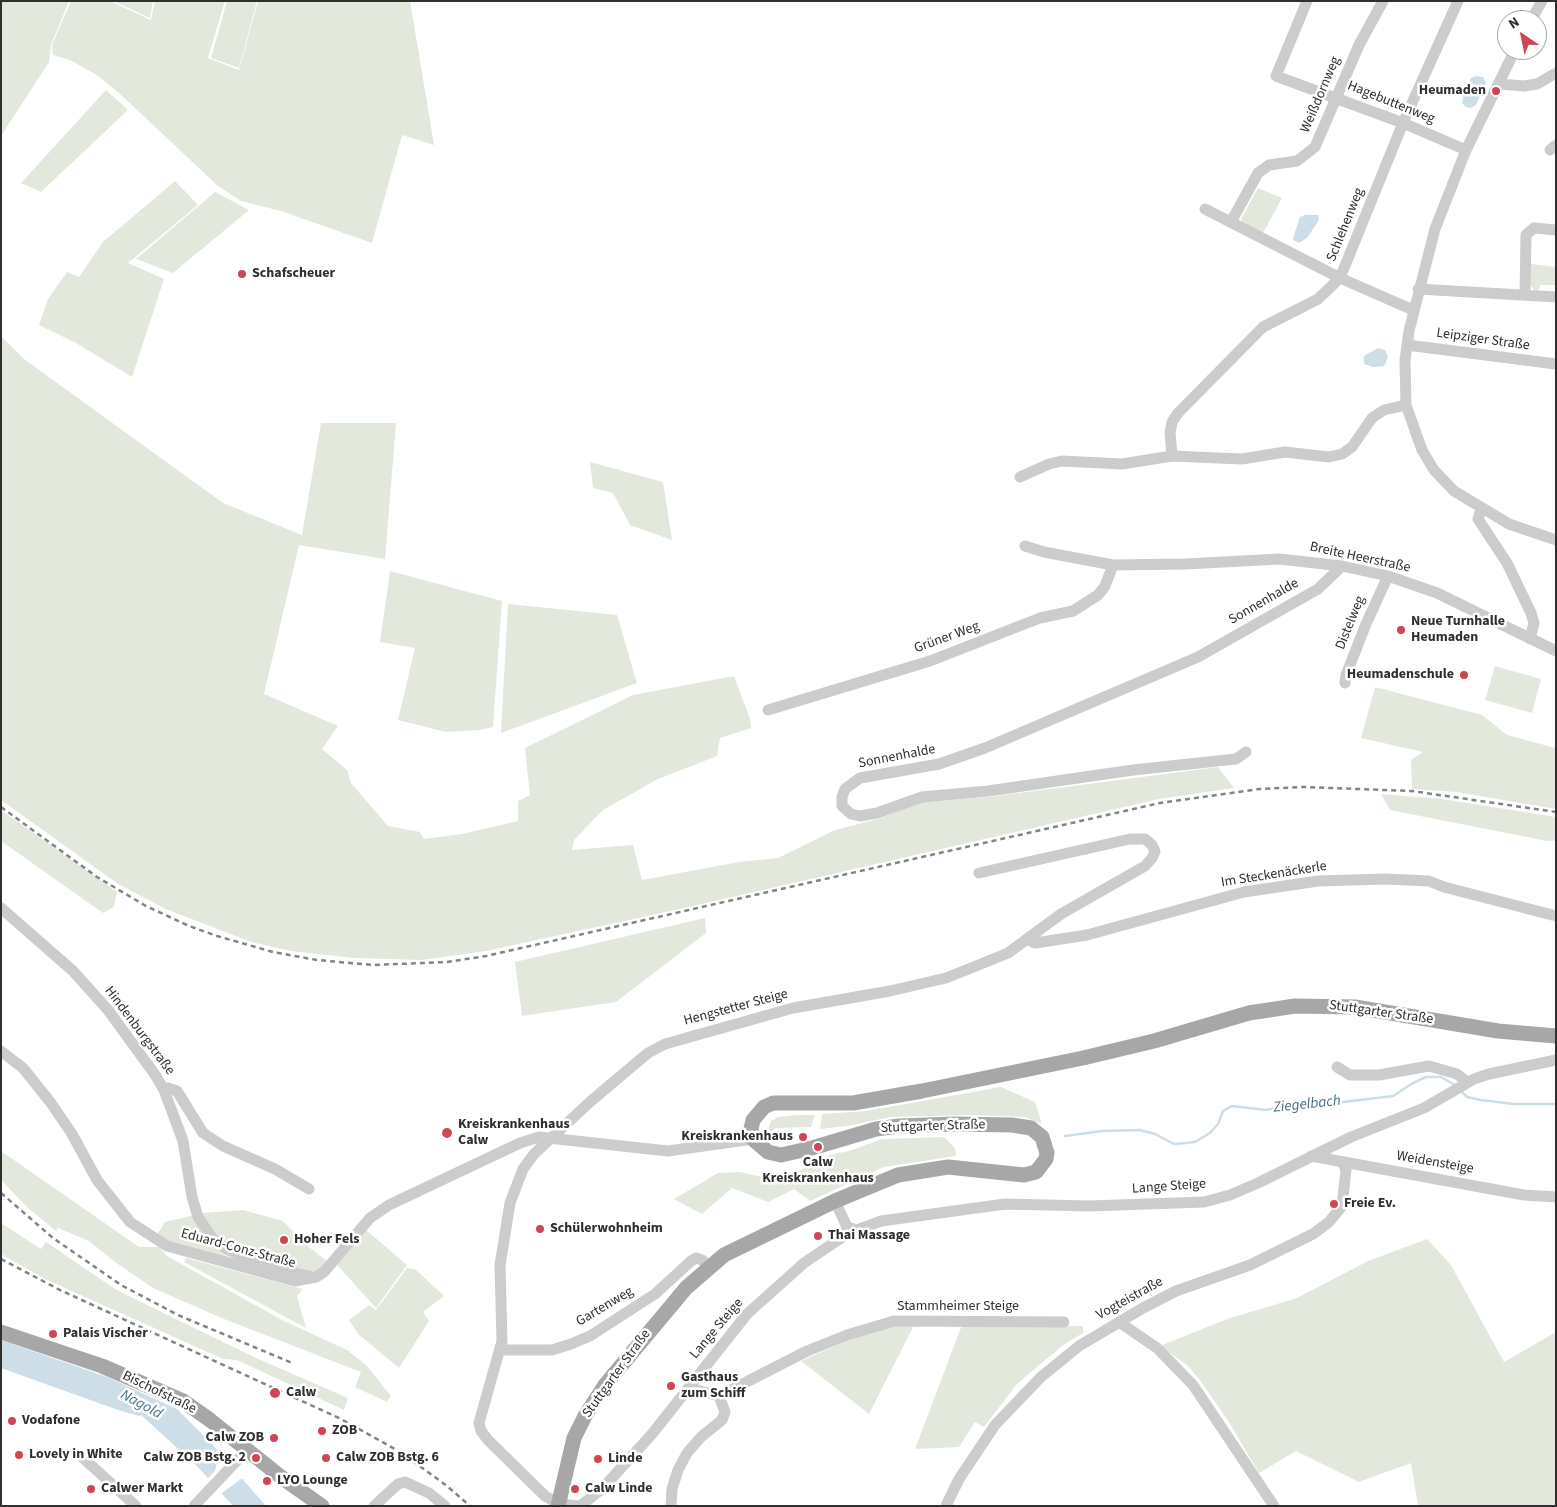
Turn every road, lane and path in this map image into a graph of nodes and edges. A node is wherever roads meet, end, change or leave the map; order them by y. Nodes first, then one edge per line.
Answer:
1 (1308, 1) edge
2 (1383, 1) edge
3 (1458, 1) edge
4 (1511, 60) edge
5 (1556, 73) edge
6 (1500, 84) junction
7 (1335, 96) junction
8 (1403, 123) junction
9 (1466, 150) junction
10 (1206, 209) dead end
11 (1231, 222) junction
12 (1556, 230) edge
13 (1340, 278) junction
14 (1418, 289) junction
15 (1525, 295) junction
16 (1556, 297) edge
17 (1413, 310) junction
18 (1407, 345) junction
19 (1556, 364) edge
20 (1406, 405) junction
21 (1172, 456) junction
22 (1020, 477) dead end
23 (1482, 509) junction
24 (1556, 540) edge
25 (1025, 546) dead end
26 (1113, 564) junction
27 (1342, 566) junction
28 (1388, 576) junction
29 (1530, 639) junction
30 (1556, 651) edge
31 (1345, 683) dead end
32 (768, 710) dead end
33 (1246, 752) dead end
34 (979, 873) dead end
35 (1, 908) edge
36 (1556, 916) edge
37 (1028, 940) junction
38 (1556, 1036) edge
39 (1, 1051) edge
40 (1556, 1060) edge
41 (1337, 1067) dead end
42 (1466, 1082) junction
43 (164, 1090) junction
44 (552, 1139) junction
45 (753, 1139) junction
46 (1310, 1155) junction
47 (1343, 1163) junction
48 (309, 1189) dead end
49 (1556, 1197) edge
50 (835, 1201) junction
51 (847, 1226) junction
52 (709, 1266) junction
53 (316, 1277) junction
54 (1064, 1322) dead end
55 (1118, 1322) junction
56 (1, 1332) edge
57 (500, 1350) junction
58 (690, 1388) junction
59 (719, 1396) junction
60 (246, 1451) junction
61 (83, 1458) dead end
62 (558, 1505) edge
63 (136, 1506) edge
64 (194, 1506) edge
65 (322, 1506) edge
66 (374, 1506) edge
67 (445, 1506) edge
68 (579, 1506) edge
69 (671, 1506) edge
70 (946, 1506) edge
71 (1274, 1506) edge

1 - 7 street, Hagebuttenweg
2 - 7 street, Weißdornweg
3 - 8 street, Schlehenweg
4 - 6 street
5 - 6 street
6 - 9 street
7 - 8 street, Hagebuttenweg
7 - 11 street, Weißdornweg
8 - 9 street, Hagebuttenweg
8 - 13 street, Schlehenweg
9 - 14 street
10 - 11 street
11 - 13 street
12 - 15 street
13 - 17 street
13 - 21 street, Schlehenweg
14 - 15 street
14 - 17 street
15 - 16 street
17 - 18 street
18 - 19 street, Leipziger Straße
18 - 20 street
20 - 21 street
20 - 23 street
21 - 22 street
23 - 24 street
23 - 29 street
25 - 26 street, Breite Heerstraße
26 - 27 street, Breite Heerstraße
26 - 32 street, Grüner Weg
27 - 28 street, Breite Heerstraße
27 - 33 street, Sonnenhalde
28 - 29 street, Breite Heerstraße
28 - 31 street, Distelweg
29 - 30 street, Breite Heerstraße
34 - 37 street, Hengstetter Steige
35 - 43 street, Hindenburgstraße
36 - 37 street, Im Steckenäckerle
37 - 44 street, Hengstetter Steige
38 - 45 main road, Stuttgarter Straße
39 - 53 street, Eduard-Conz-Straße
40 - 42 street, Lange Steige
41 - 42 street
42 - 46 street, Lange Steige
43 - 48 street
43 - 53 street, Hindenburgstraße
44 - 45 street
44 - 53 street
44 - 57 street, Hengstetter Steige
45 - 50 main road, Stuttgarter Straße
46 - 47 street, Weidensteige
46 - 51 street, Lange Steige
47 - 49 street, Weidensteige
47 - 55 street, Vogteistraße
50 - 51 street
50 - 52 main road, Stuttgarter Straße
51 - 58 street, Lange Steige
52 - 57 street, Gartenweg
52 - 62 main road, Stuttgarter Straße
54 - 59 street, Stammheimer Steige
55 - 70 street, Vogteistraße
55 - 71 street
56 - 60 main road, Bischofstraße
57 - 62 street, Hengstetter Steige
58 - 59 street
58 - 68 street, Lange Steige
59 - 69 street
60 - 64 street
60 - 65 main road, Bischofstraße
61 - 63 street
62 - 68 street, Lange Steige
66 - 67 street

